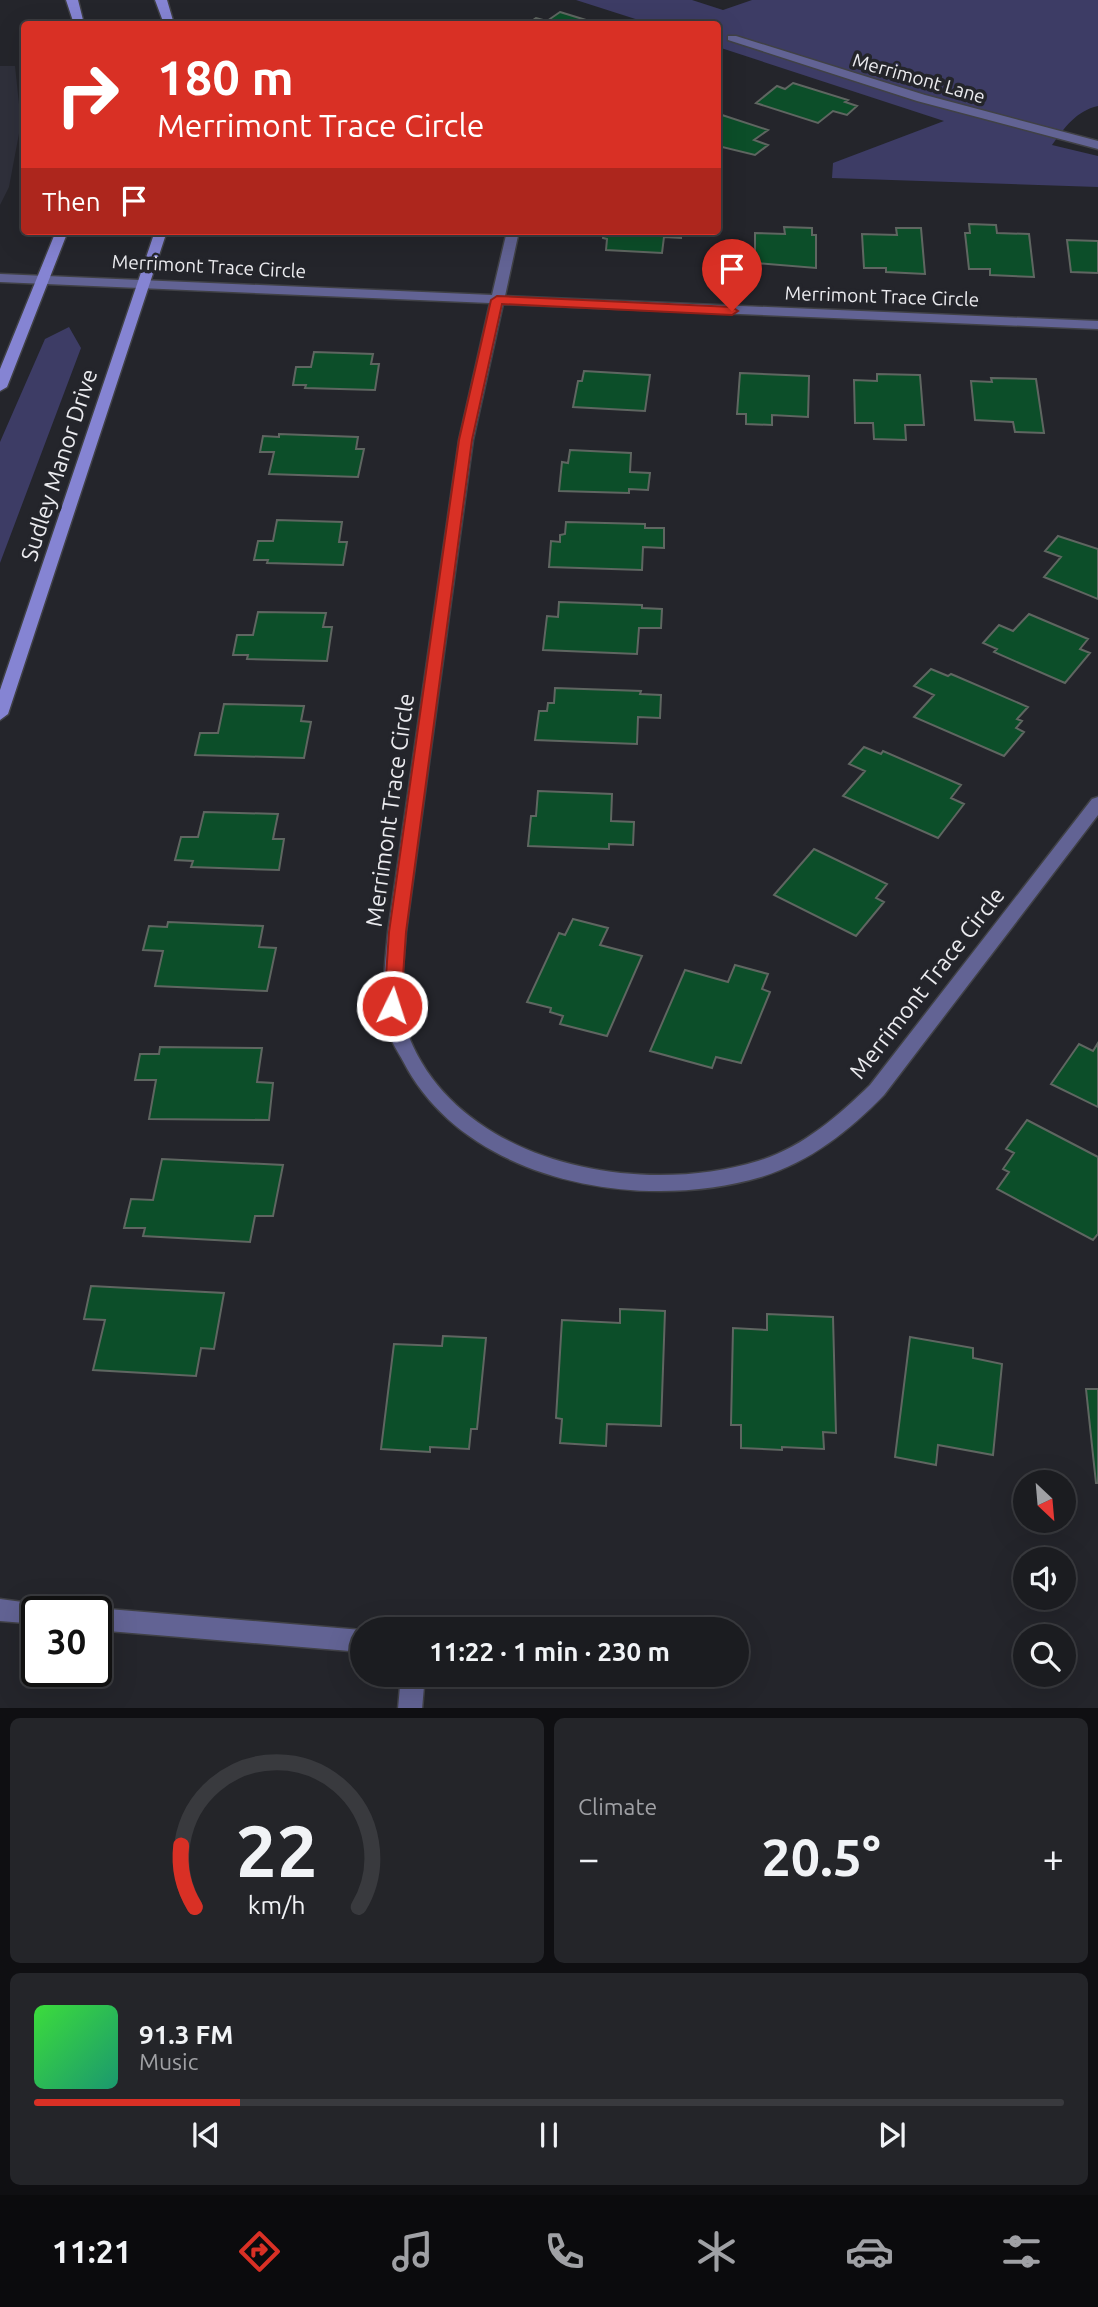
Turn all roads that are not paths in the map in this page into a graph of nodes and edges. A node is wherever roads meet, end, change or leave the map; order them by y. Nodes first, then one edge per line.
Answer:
1 (72, 0) edge
2 (162, 0) edge
3 (78, 21) edge
4 (168, 21) edge
5 (732, 38) dead end
6 (1098, 145) edge
7 (61, 235) edge
8 (160, 235) edge
9 (512, 235) edge
10 (0, 278) edge
11 (45, 279) junction
12 (144, 284) junction
13 (497, 300) junction
14 (1098, 325) edge
15 (0, 387) edge
16 (0, 714) edge
17 (1098, 803) edge
18 (0, 1610) edge
19 (21, 1612) edge
20 (112, 1620) edge
21 (350, 1640) edge
22 (412, 1687) edge
23 (410, 1708) edge

1 - 3 main road
2 - 4 main road
5 - 6 street, Merrimont Lane
7 - 11 main road
8 - 12 main road, Sudley Manor Drive
9 - 13 street
10 - 11 street, Merrimont Trace Circle
11 - 12 street, Merrimont Trace Circle
11 - 15 main road
12 - 13 street, Merrimont Trace Circle
12 - 16 main road, Sudley Manor Drive
13 - 14 street, Merrimont Trace Circle
13 - 17 street, Merrimont Trace Circle
18 - 19 street
20 - 21 street
22 - 23 street

